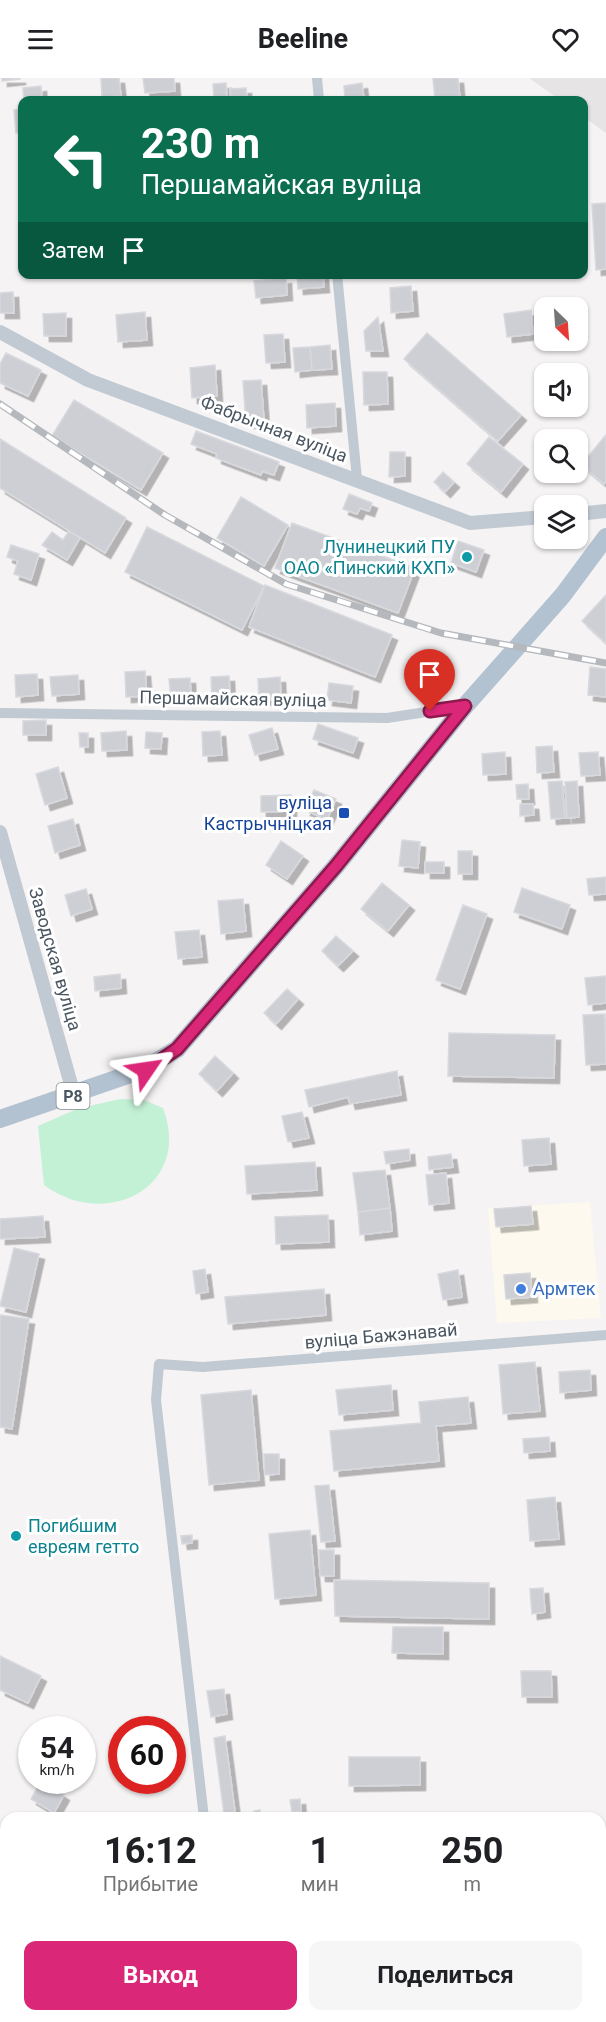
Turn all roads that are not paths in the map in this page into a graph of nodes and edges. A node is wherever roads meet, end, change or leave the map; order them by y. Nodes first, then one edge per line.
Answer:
1 (317, 78) edge
2 (319, 96) edge
3 (337, 279) edge
4 (0, 332) edge
5 (357, 479) junction
6 (606, 511) edge
7 (588, 513) edge
8 (534, 517) edge
9 (606, 537) edge
10 (465, 706) junction
11 (0, 713) edge
12 (0, 832) edge
13 (74, 1095) junction
14 (0, 1119) edge
15 (606, 1335) edge
16 (203, 1812) edge

1 - 2 street
3 - 5 street
4 - 5 street, Фабрычная вуліца
5 - 8 street, Фабрычная вуліца
6 - 7 street
9 - 10 main road, Р8
10 - 11 street, Першамайская вуліца
10 - 13 main road, Р8
12 - 13 street, Заводская вуліца
13 - 14 main road, Р8
15 - 16 street, вуліца Бажэнавай

